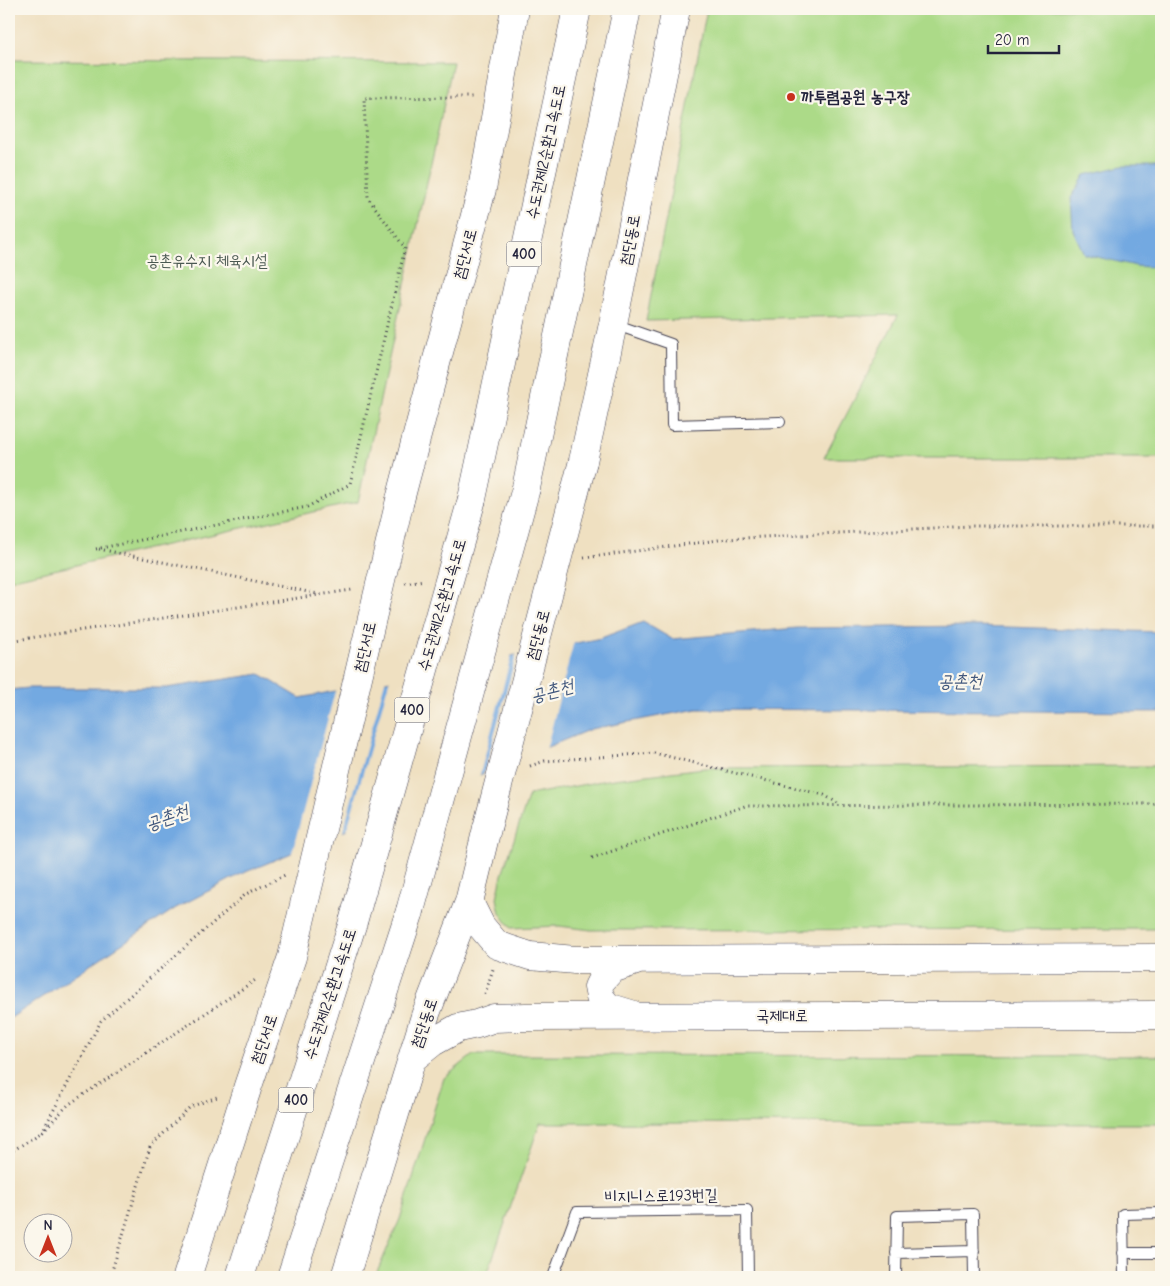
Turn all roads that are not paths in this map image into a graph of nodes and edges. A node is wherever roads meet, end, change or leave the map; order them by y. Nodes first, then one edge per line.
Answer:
1 (515, 9) edge
2 (577, 9) edge
3 (627, 9) edge
4 (676, 9) edge
5 (613, 324) junction
6 (780, 422) dead end
7 (469, 902) junction
8 (1161, 958) edge
9 (640, 959) junction
10 (1161, 1015) edge
11 (644, 1016) junction
12 (412, 1058) junction
13 (1161, 1213) edge
14 (974, 1251) junction
15 (1161, 1252) edge
16 (896, 1253) junction
17 (1123, 1253) junction
18 (187, 1277) edge
19 (240, 1277) edge
20 (291, 1277) edge
21 (345, 1277) edge
22 (553, 1277) edge
23 (748, 1277) edge
24 (896, 1277) edge
25 (974, 1277) edge
26 (1124, 1277) edge

1 - 18 main road, 첨단서로, bridge
2 - 19 main road, 수도권제2순환고속도로 / 400, bridge
3 - 20 main road, bridge
4 - 5 main road, 첨단동로
5 - 6 lane
5 - 7 main road, 첨단동로, bridge
7 - 9 main road
7 - 12 main road, 첨단동로
8 - 9 main road
9 - 11 main road
10 - 11 main road, 국제대로
11 - 12 main road, 국제대로
12 - 21 main road, 첨단동로
13 - 17 lane
14 - 16 lane
14 - 16 lane
14 - 25 lane
15 - 17 lane
16 - 24 lane
17 - 26 lane
22 - 23 lane, 비지니스로193번길

